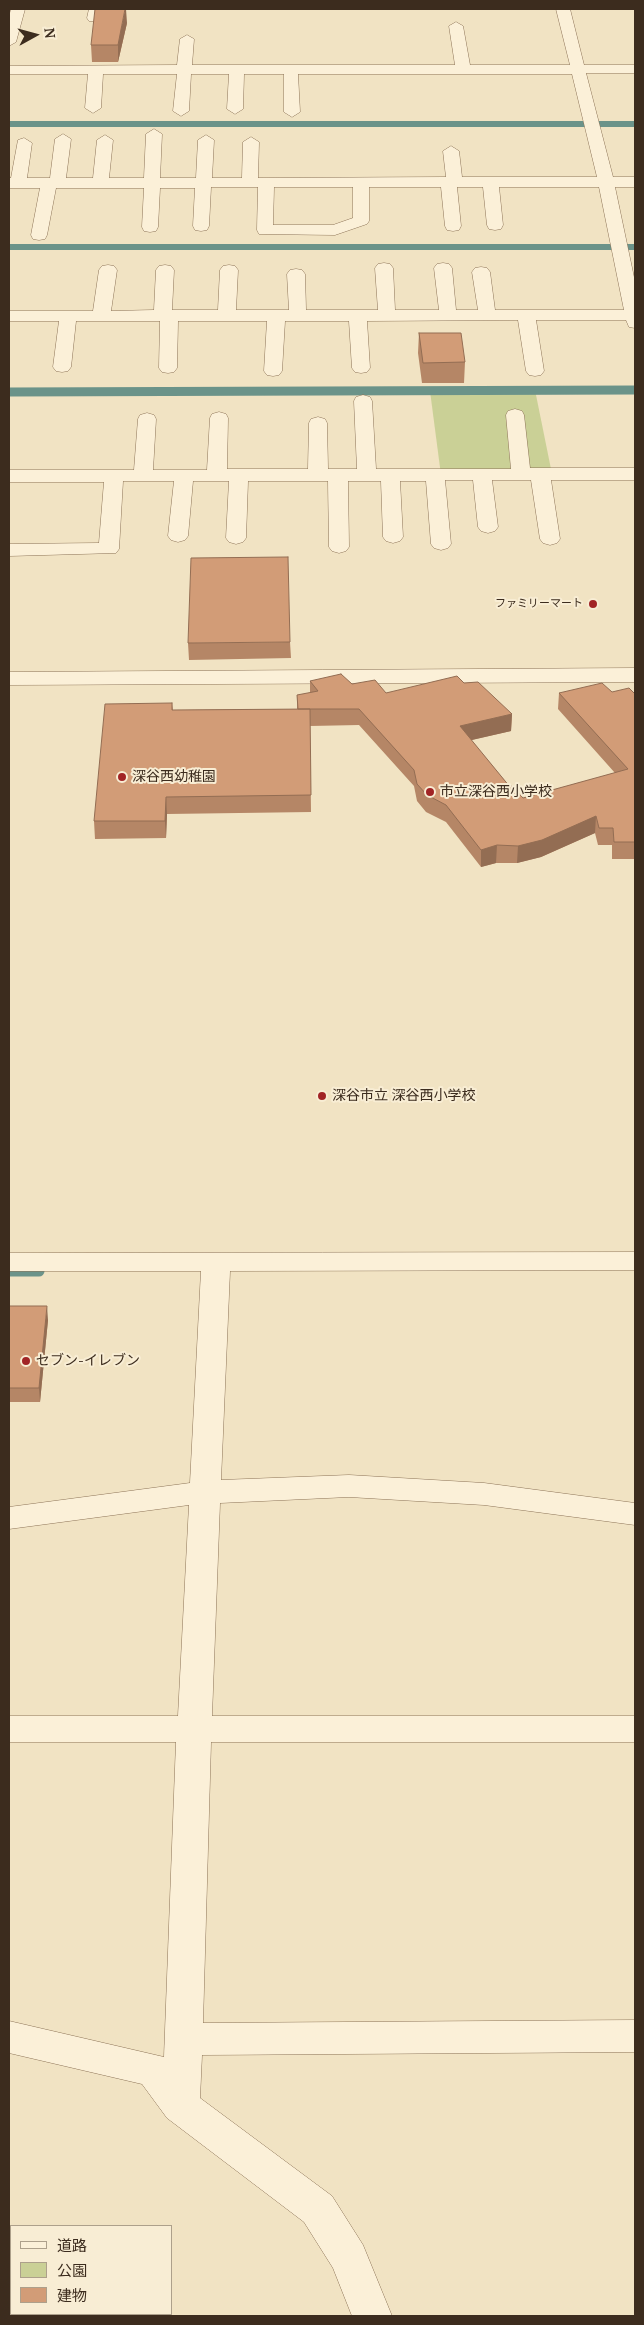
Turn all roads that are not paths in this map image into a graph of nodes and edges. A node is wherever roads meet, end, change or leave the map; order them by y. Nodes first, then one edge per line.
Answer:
1 (18, 9) edge
2 (563, 9) edge
3 (456, 26) dead end
4 (187, 39) dead end
5 (9, 42) edge
6 (578, 69) junction
7 (635, 69) edge
8 (9, 70) edge
9 (96, 70) junction
10 (237, 70) junction
11 (291, 70) junction
12 (463, 70) junction
13 (185, 71) junction
14 (93, 108) dead end
15 (235, 109) dead end
16 (181, 111) dead end
17 (292, 112) dead end
18 (154, 134) dead end
19 (63, 139) dead end
20 (106, 140) dead end
21 (206, 140) dead end
22 (251, 142) dead end
23 (24, 143) dead end
24 (451, 151) dead end
25 (361, 182) junction
26 (451, 182) junction
27 (490, 182) junction
28 (606, 182) junction
29 (635, 182) edge
30 (13, 183) edge
31 (53, 183) junction
32 (101, 183) junction
33 (152, 183) junction
34 (203, 183) junction
35 (258, 183) junction
36 (495, 225) dead end
37 (201, 226) dead end
38 (453, 226) dead end
39 (150, 227) dead end
40 (39, 236) dead end
41 (384, 268) dead end
42 (443, 268) dead end
43 (108, 270) dead end
44 (165, 270) dead end
45 (229, 270) dead end
46 (481, 272) dead end
47 (296, 274) dead end
48 (448, 315) junction
49 (487, 315) junction
50 (526, 315) junction
51 (9, 316) edge
52 (68, 316) junction
53 (102, 316) junction
54 (166, 316) junction
55 (227, 316) junction
56 (276, 316) junction
57 (298, 316) junction
58 (358, 316) junction
59 (387, 316) junction
60 (635, 317) edge
61 (62, 367) dead end
62 (168, 368) dead end
63 (361, 368) dead end
64 (273, 371) dead end
65 (535, 371) dead end
66 (363, 401) dead end
67 (515, 415) dead end
68 (219, 418) dead end
69 (147, 419) dead end
70 (318, 423) dead end
71 (482, 474) junction
72 (531, 474) junction
73 (635, 474) edge
74 (239, 475) junction
75 (328, 475) junction
76 (367, 475) junction
77 (390, 475) junction
78 (435, 475) junction
79 (9, 476) edge
80 (114, 476) junction
81 (143, 476) junction
82 (184, 476) junction
83 (217, 476) junction
84 (488, 527) dead end
85 (178, 536) dead end
86 (394, 537) dead end
87 (236, 538) dead end
88 (550, 539) dead end
89 (441, 544) dead end
90 (339, 547) dead end
91 (9, 550) edge
92 (635, 676) edge
93 (9, 679) edge
94 (635, 1261) edge
95 (9, 1262) edge
96 (216, 1262) junction
97 (205, 1492) junction
98 (635, 1514) edge
99 (9, 1518) edge
100 (9, 1729) edge
101 (194, 1729) junction
102 (635, 1729) edge
103 (635, 2036) edge
104 (9, 2037) edge
105 (182, 2039) junction
106 (181, 2106) junction
107 (372, 2316) edge

1 - 5 street
2 - 6 street
3 - 12 street
4 - 13 street
6 - 7 street
6 - 12 street
6 - 28 street
8 - 9 street
9 - 13 street
9 - 14 street
10 - 11 street
10 - 13 street
10 - 15 street
11 - 12 street
11 - 17 street
13 - 16 street
18 - 33 street
19 - 31 street
20 - 32 street
21 - 34 street
22 - 35 street
23 - 30 street
24 - 26 street
25 - 26 street
25 - 35 street
25 - 35 street
26 - 27 street
26 - 38 street
27 - 28 street
27 - 36 street
28 - 29 street
28 - 60 street
30 - 31 street
31 - 32 street
31 - 40 street
32 - 33 street
33 - 34 street
33 - 39 street
34 - 35 street
34 - 37 street
41 - 59 street
42 - 48 street
43 - 53 street
44 - 54 street
45 - 55 street
46 - 49 street
47 - 57 street
48 - 49 street
48 - 59 street
49 - 50 street
50 - 60 street
50 - 65 street
51 - 52 street
52 - 53 street
52 - 61 street
53 - 54 street
54 - 55 street
54 - 62 street
55 - 56 street
56 - 57 street
56 - 64 street
57 - 58 street
58 - 59 street
58 - 63 street
66 - 76 street
67 - 72 street
68 - 83 street
69 - 81 street
70 - 75 street
71 - 72 street
71 - 78 street
71 - 84 street
72 - 73 street
72 - 88 street
74 - 75 street
74 - 83 street
74 - 87 street
75 - 76 street
75 - 90 street
76 - 77 street
77 - 78 street
77 - 86 street
78 - 89 street
79 - 80 street
80 - 81 street
80 - 91 street
81 - 82 street
82 - 83 street
82 - 85 street
92 - 93 street
94 - 96 street
95 - 96 street
96 - 97 street
97 - 98 street
97 - 99 street
97 - 101 street
100 - 101 street
101 - 102 street
101 - 105 street
103 - 105 street
104 - 106 street
105 - 106 street
106 - 107 street

